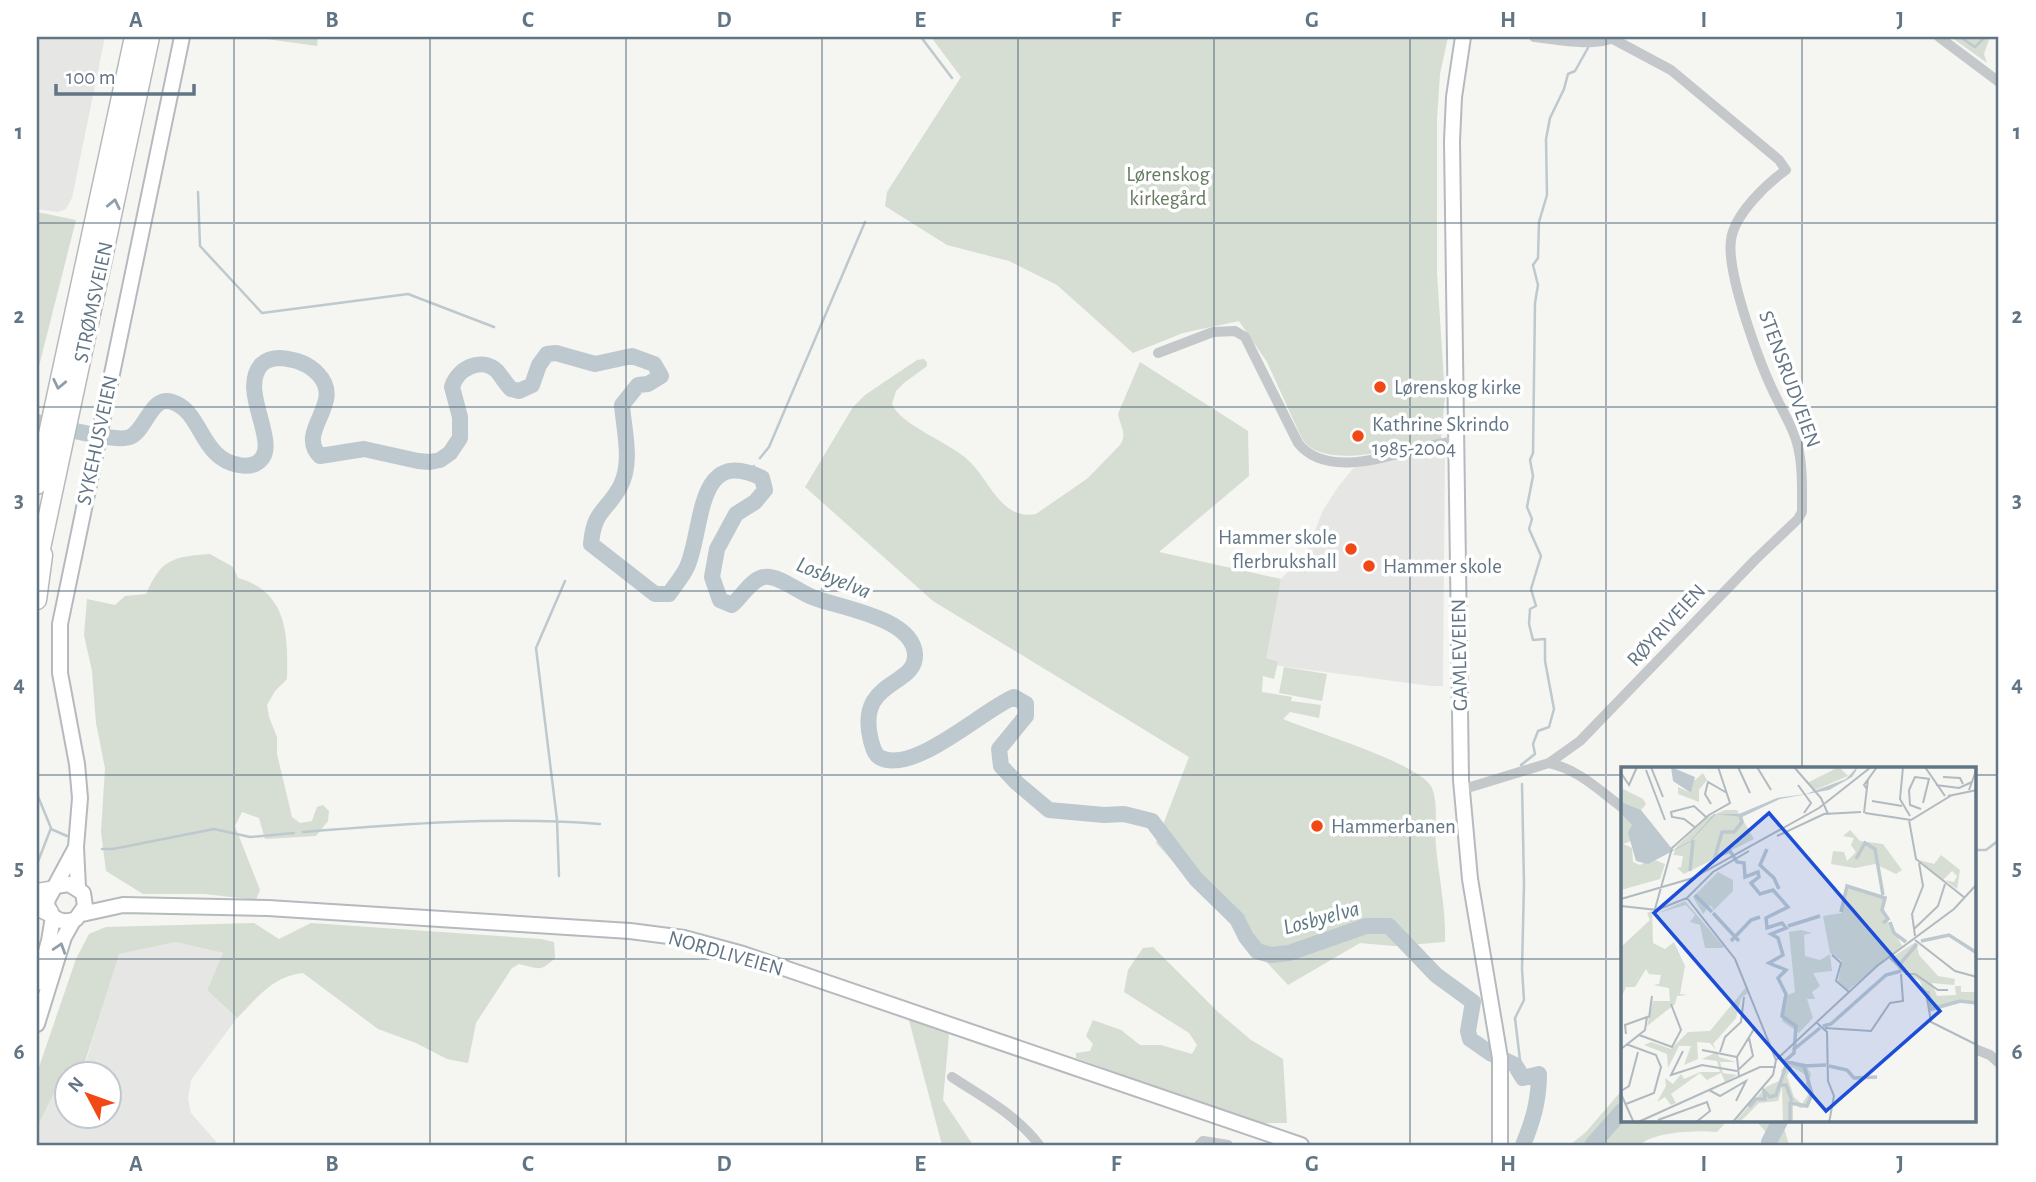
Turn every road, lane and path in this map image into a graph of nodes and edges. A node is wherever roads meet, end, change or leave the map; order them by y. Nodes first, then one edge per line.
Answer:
1 (133, 37) edge
2 (150, 37) edge
3 (182, 37) edge
4 (1463, 37) edge
5 (1534, 37) edge
6 (1939, 37) edge
7 (1615, 38) edge
8 (1999, 82) edge
9 (1158, 353) dead end
10 (61, 412) junction
11 (1457, 441) junction
12 (54, 443) junction
13 (37, 485) edge
14 (51, 499) junction
15 (1802, 507) joint
16 (37, 567) edge
17 (37, 600) edge
18 (1549, 763) junction
19 (1461, 790) junction
20 (1621, 806) edge
21 (76, 847) junction
22 (48, 890) edge
23 (80, 890) junction
24 (123, 905) junction
25 (46, 912) edge
26 (77, 917) junction
27 (37, 983) edge
28 (37, 1024) edge
29 (1976, 1049) edge
30 (1999, 1063) edge
31 (952, 1077) dead end
32 (1039, 1145) edge
33 (1199, 1145) edge
34 (1228, 1145) edge
35 (1301, 1145) edge
36 (1500, 1145) edge

1 -> 10 highway, STRØMSVEIEN
10 -> 2 highway, STRØMSVEIEN
3 - 21 main road, SYKEHUSVEIEN
4 - 11 main road, GAMLEVEIEN
5 - 7 street
6 - 8 street
7 - 15 street, STENSRUDVEIEN
9 - 11 street
10 - 12 highway, STRØMSVEIEN
11 - 19 main road, GAMLEVEIEN
12 - 13 highway, STRØMSVEIEN
12 - 14 highway, STRØMSVEIEN
14 - 16 highway, STRØMSVEIEN
14 - 17 highway
15 - 18 street, RØYRIVEIEN
18 - 19 street, RØYRIVEIEN
18 - 20 street
19 - 36 main road, GAMLEVEIEN
21 - 22 main road, SYKEHUSVEIEN
21 - 23 main road, SYKEHUSVEIEN
22 - 23 main road
22 - 25 main road
23 - 24 main road, NORDLIVEIEN
23 - 26 main road
24 - 26 main road, NORDLIVEIEN
24 - 35 main road, NORDLIVEIEN
25 - 26 main road
25 - 27 main road
28 -> 26 main road
29 - 30 street
31 - 32 street
33 - 34 street

